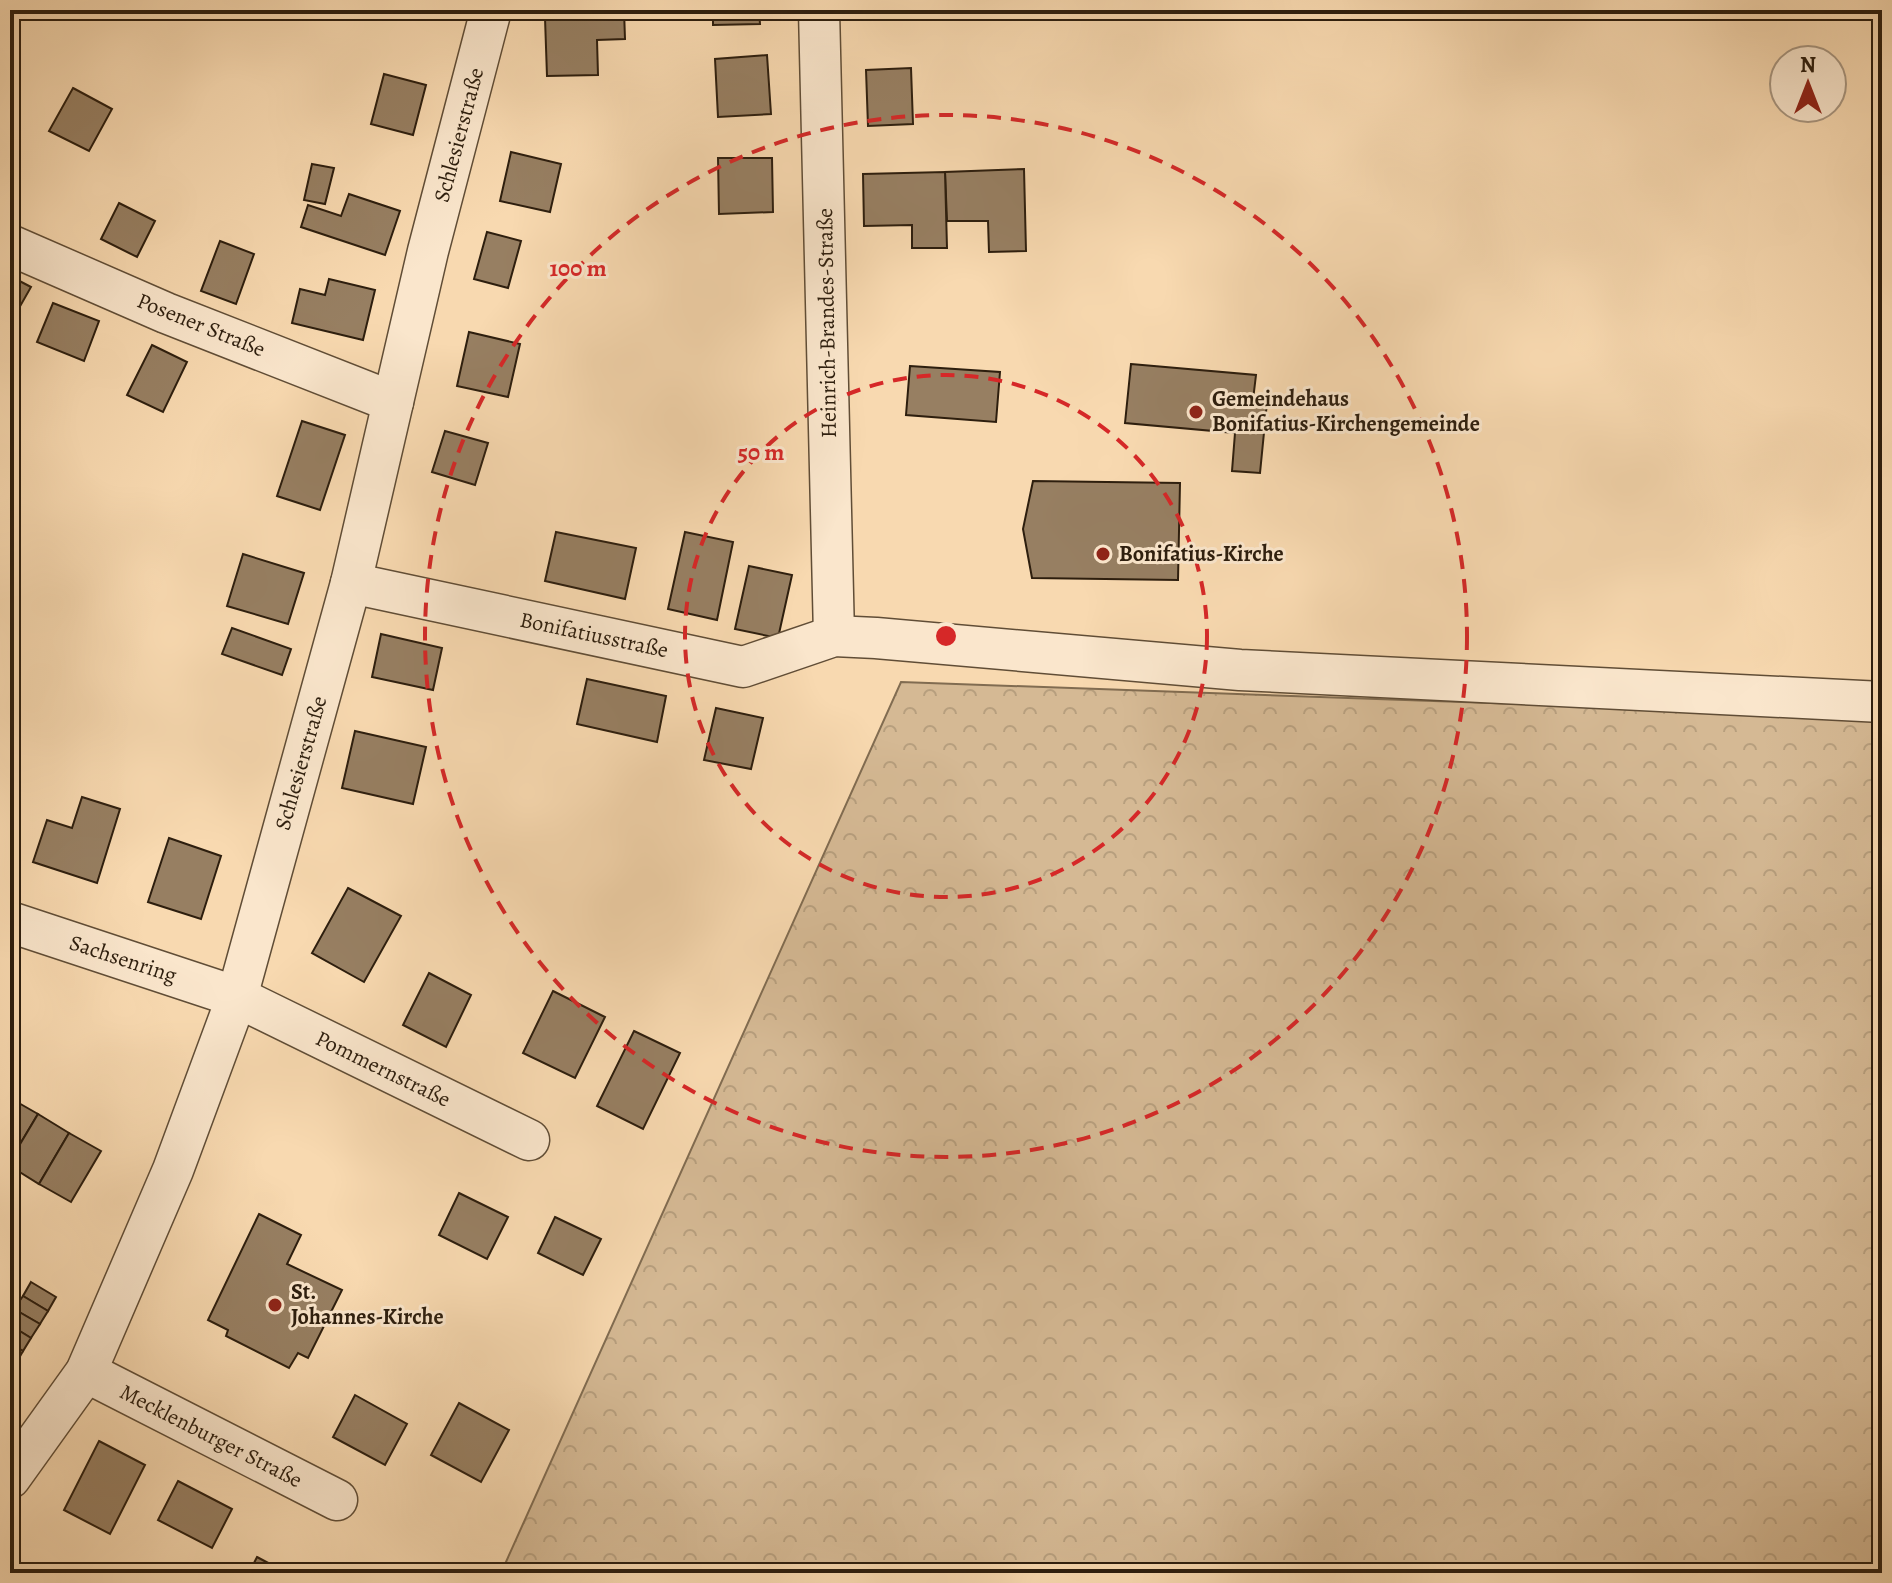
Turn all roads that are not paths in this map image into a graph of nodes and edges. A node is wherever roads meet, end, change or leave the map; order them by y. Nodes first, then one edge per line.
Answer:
1 (491, 10) edge
2 (819, 10) edge
3 (10, 245) edge
4 (393, 402) junction
5 (351, 583) junction
6 (834, 636) junction
7 (1882, 702) edge
8 (10, 922) edge
9 (237, 997) junction
10 (529, 1140) dead end
11 (86, 1372) junction
12 (10, 1478) edge
13 (337, 1500) dead end

1 - 4 street, Schlesierstraße
2 - 6 street, Heinrich-Brandes-Straße
3 - 4 street, Posener Straße
4 - 5 street, Schlesierstraße
5 - 6 street, Bonifatiusstraße
5 - 9 street, Schlesierstraße
6 - 7 street
8 - 9 street, Sachsenring
9 - 10 street, Pommernstraße
9 - 11 street, Schlesierstraße
11 - 12 street, Schlesierstraße
11 - 13 street, Mecklenburger Straße

